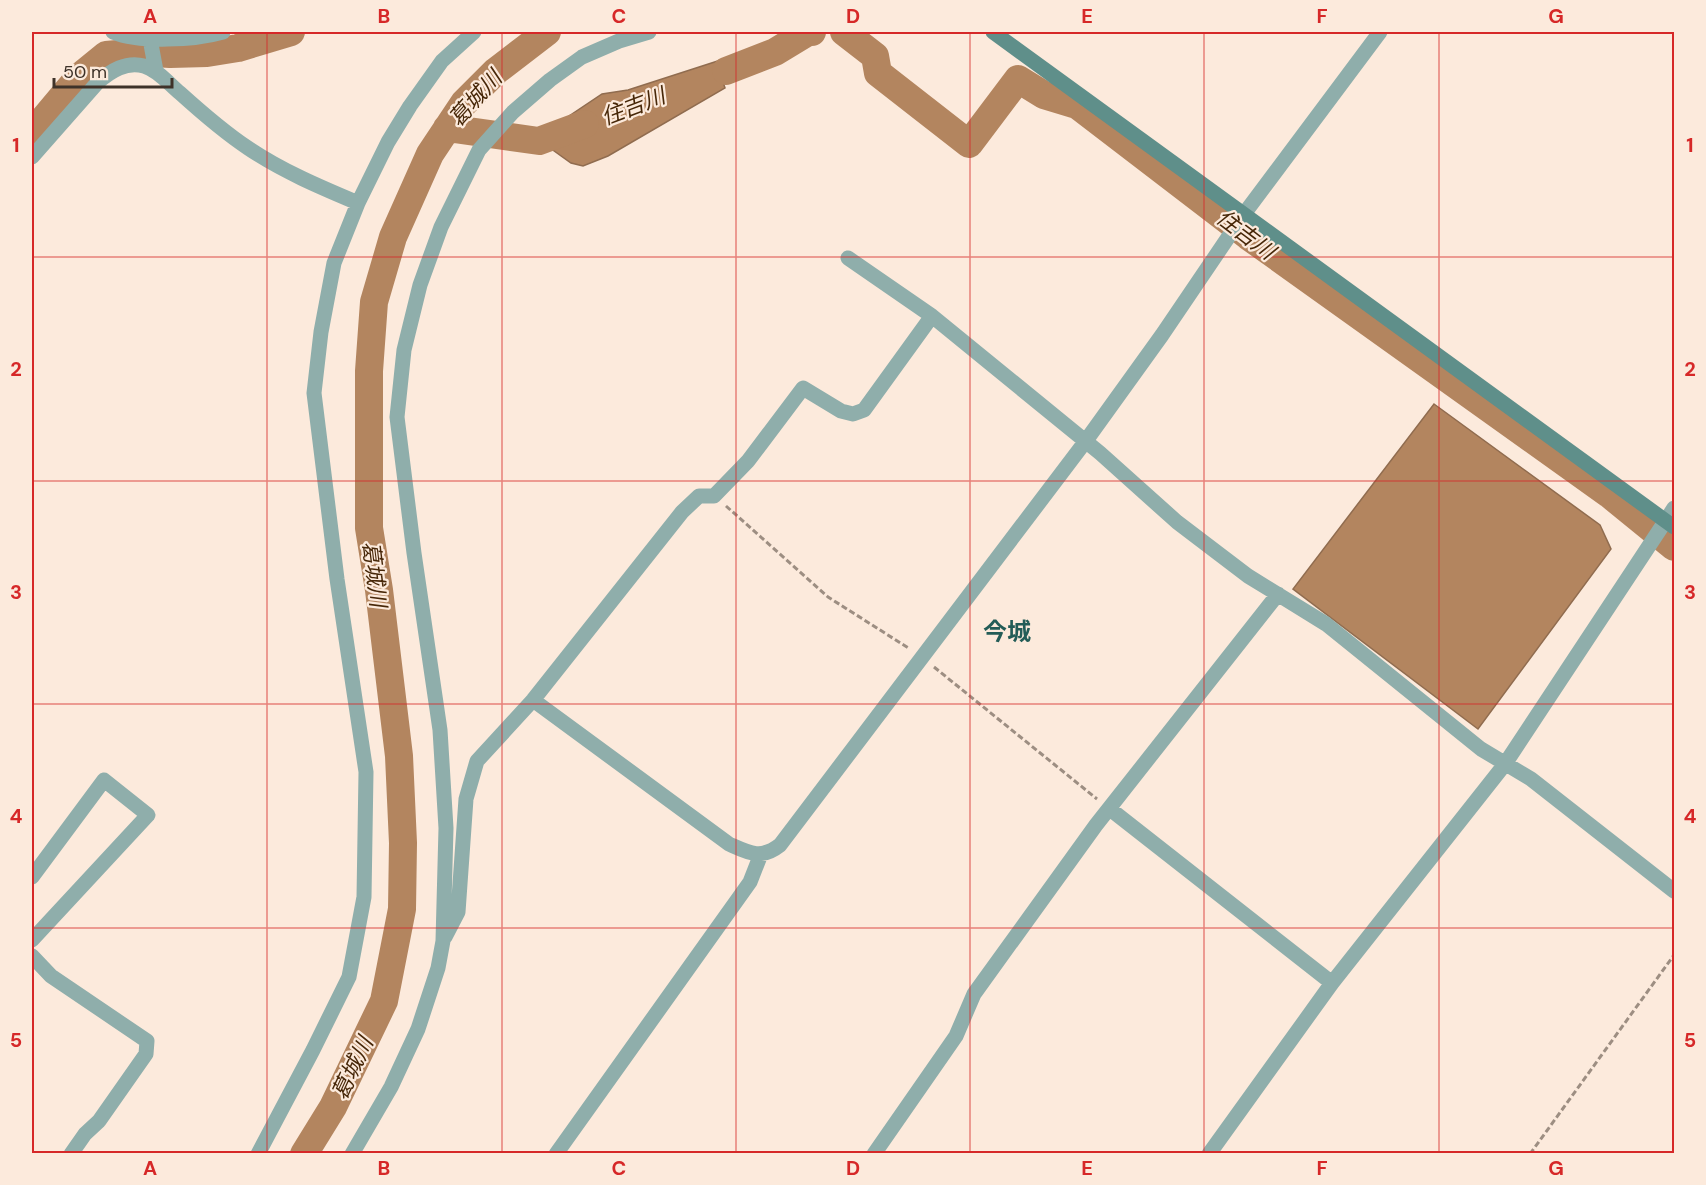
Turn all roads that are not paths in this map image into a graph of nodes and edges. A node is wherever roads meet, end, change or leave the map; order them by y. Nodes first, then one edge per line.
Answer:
1 (113, 32) edge
2 (223, 32) edge
3 (474, 32) edge
4 (649, 32) edge
5 (993, 32) edge
6 (1380, 32) edge
7 (150, 41) junction
8 (155, 67) junction
9 (32, 158) edge
10 (358, 203) junction
11 (1239, 221) junction
12 (849, 258) dead end
13 (932, 316) junction
14 (1085, 442) junction
15 (1666, 525) edge
16 (1278, 594) junction
17 (533, 700) junction
18 (1505, 764) junction
19 (1110, 809) junction
20 (761, 854) junction
21 (32, 877) edge
22 (1674, 891) edge
23 (32, 940) edge
24 (443, 940) junction
25 (32, 956) edge
26 (1332, 983) junction
27 (71, 1154) edge
28 (258, 1154) edge
29 (352, 1154) edge
30 (556, 1154) edge
31 (874, 1154) edge
32 (1209, 1154) edge

1 - 7 street
2 - 7 street
3 - 10 street
4 - 24 street
5 - 11 street
6 - 11 street
7 - 8 street
8 - 9 street
8 - 10 street
10 - 28 street
11 - 14 street
11 - 15 street
12 - 13 street
13 - 14 street
13 - 17 street
14 - 16 street
14 - 20 street
15 - 18 street
16 - 18 street
16 - 19 street
17 - 20 street
17 - 24 street
18 - 22 street
18 - 26 street
19 - 26 street
19 - 31 street
20 - 30 street
21 - 23 street
24 - 29 street
25 - 27 street
26 - 32 street

